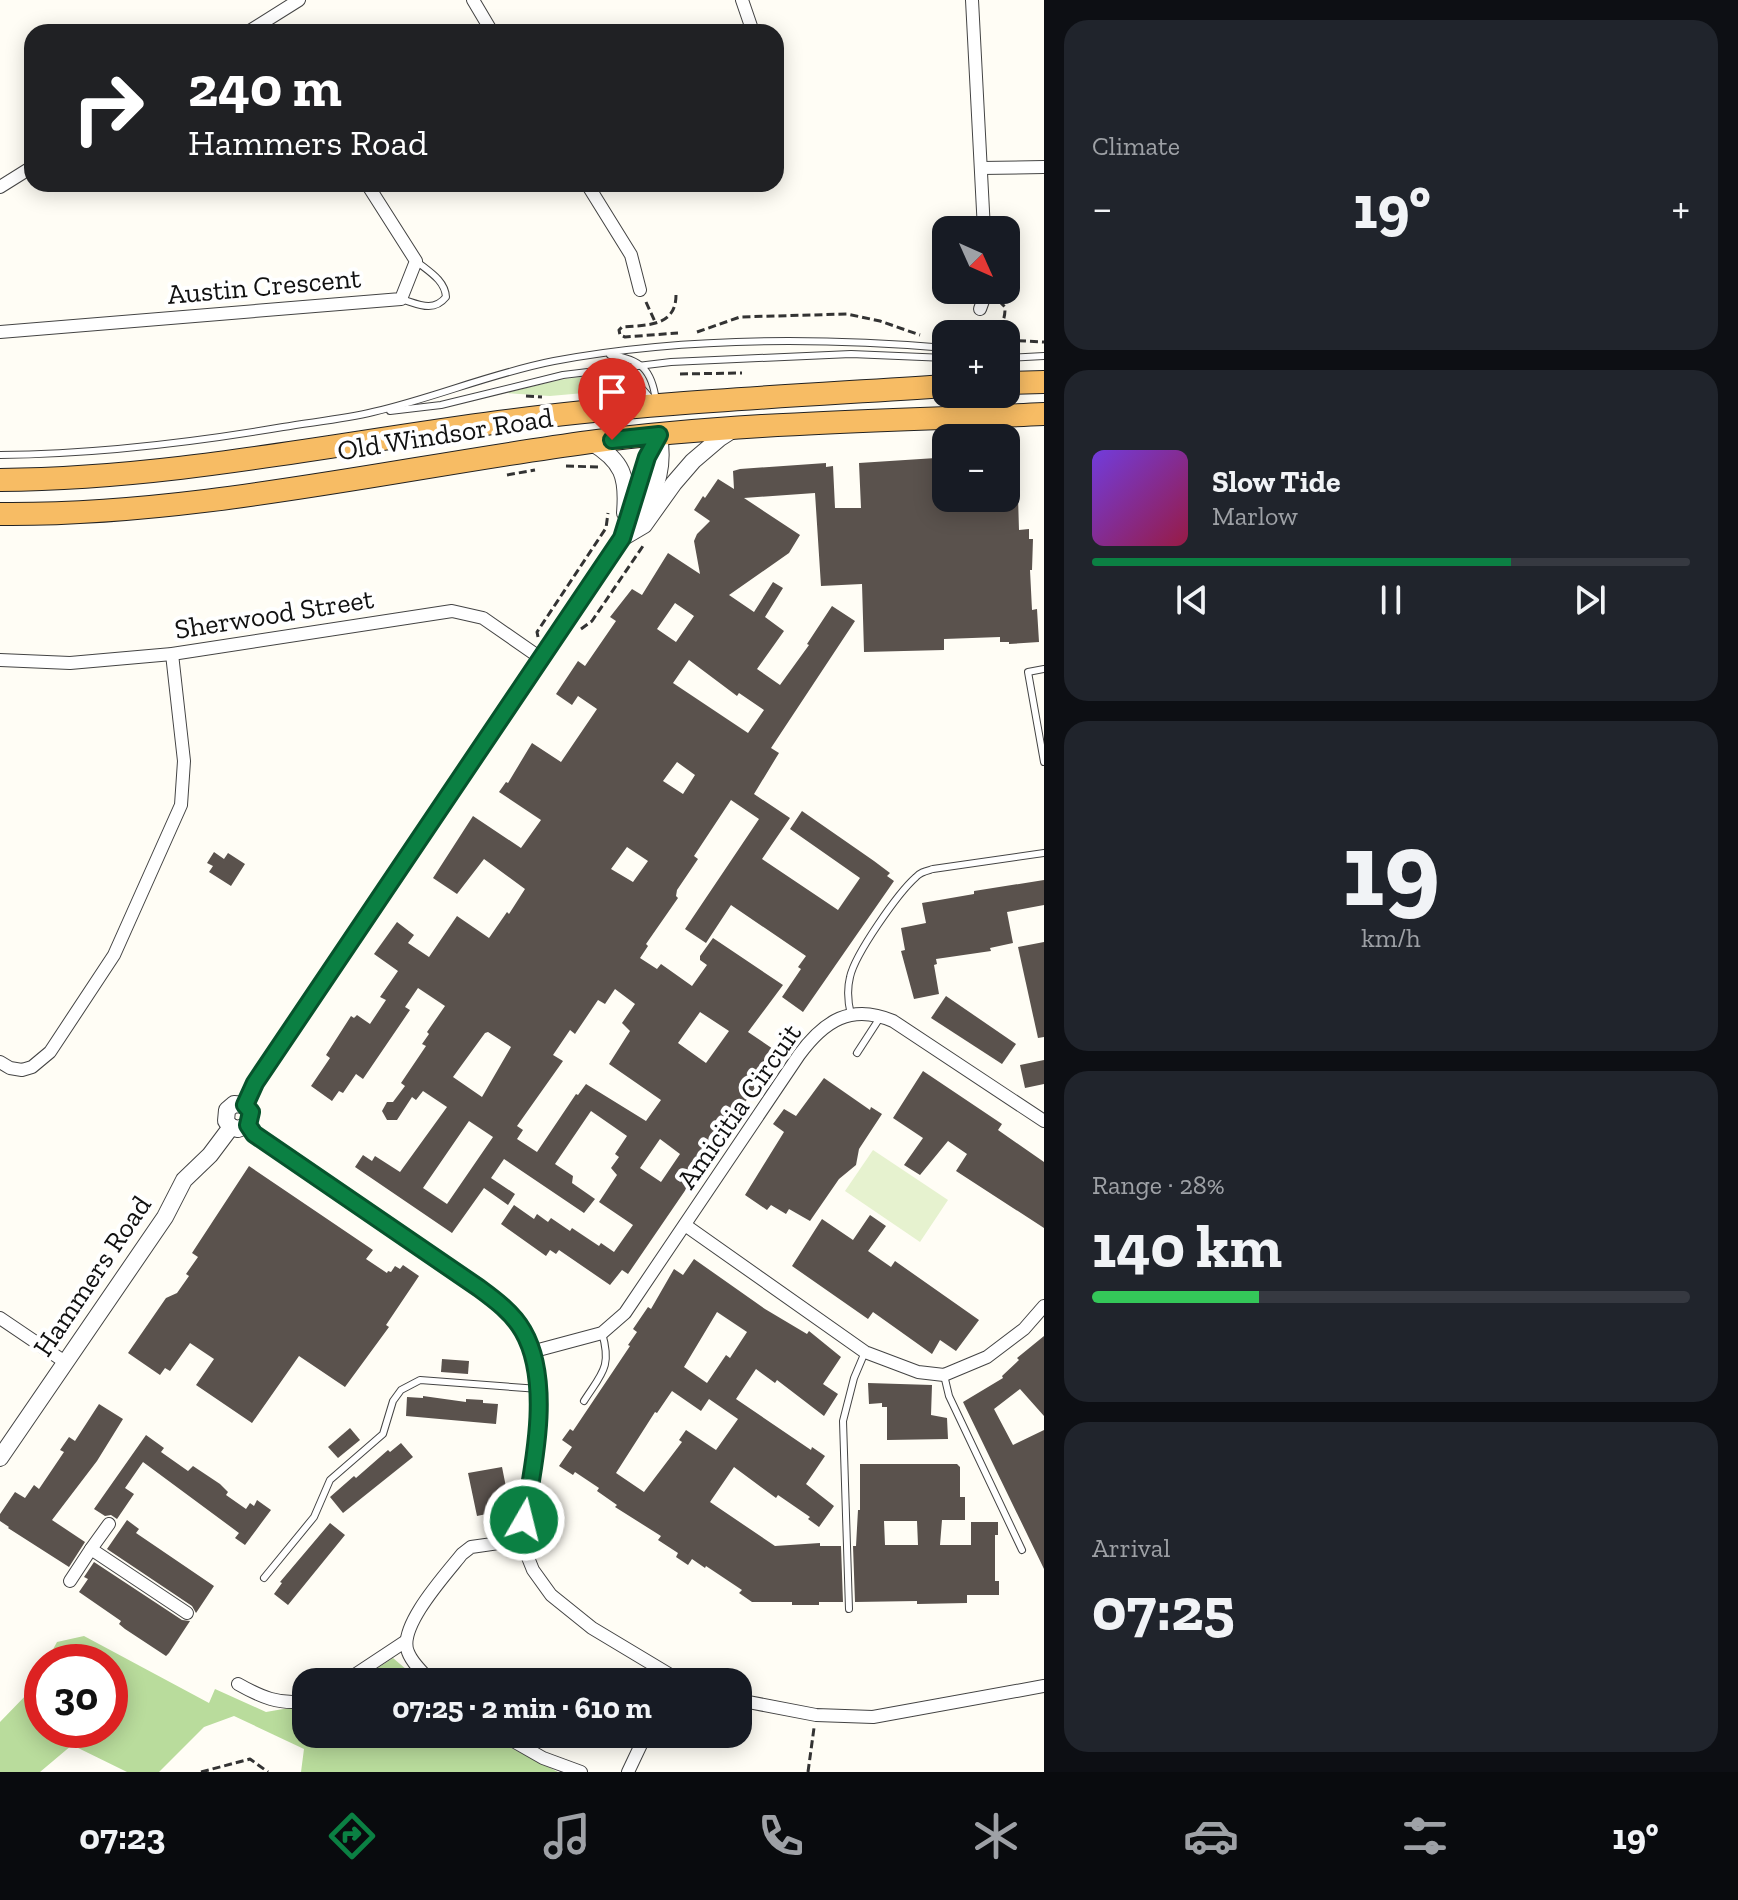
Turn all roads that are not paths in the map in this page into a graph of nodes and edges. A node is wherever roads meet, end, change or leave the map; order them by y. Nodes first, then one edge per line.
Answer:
1 (299, 0) edge
2 (473, 0) edge
3 (742, 0) edge
4 (972, 0) edge
5 (271, 24) edge
6 (487, 24) edge
7 (750, 24) edge
8 (1044, 167) edge
9 (981, 168) junction
10 (24, 172) edge
11 (0, 187) edge
12 (372, 192) edge
13 (592, 192) edge
14 (983, 216) edge
15 (416, 261) junction
16 (640, 290) road end
17 (401, 299) junction
18 (982, 304) edge
19 (980, 309) dead end
20 (0, 332) edge
21 (932, 347) edge
22 (592, 355) junction
23 (1020, 356) edge
24 (1043, 356) edge
25 (932, 357) edge
26 (641, 365) junction
27 (608, 369) junction
28 (1044, 382) edge
29 (1020, 383) edge
30 (932, 387) edge
31 (656, 404) junction
32 (371, 413) junction
33 (1044, 414) edge
34 (735, 429) junction
35 (659, 435) junction
36 (591, 442) junction
37 (0, 455) edge
38 (0, 480) edge
39 (0, 514) edge
40 (622, 538) junction
41 (172, 654) junction
42 (542, 659) junction
43 (0, 660) edge
44 (1044, 669) edge
45 (1044, 762) edge
46 (1044, 853) edge
47 (851, 1015) junction
48 (881, 1016) junction
49 (857, 1053) dead end
50 (0, 1062) edge
51 (245, 1105) junction
52 (1044, 1121) edge
53 (248, 1125) junction
54 (231, 1127) junction
55 (685, 1225) junction
56 (1044, 1306) edge
57 (0, 1318) edge
58 (602, 1333) junction
59 (531, 1352) junction
60 (865, 1352) junction
61 (65, 1362) junction
62 (944, 1375) junction
63 (539, 1389) junction
64 (584, 1401) dead end
65 (0, 1458) edge
66 (109, 1524) dead end
67 (521, 1540) junction
68 (91, 1549) junction
69 (1022, 1550) dead end
70 (264, 1578) dead end
71 (70, 1581) dead end
72 (849, 1609) dead end
73 (187, 1613) dead end
74 (406, 1641) junction
75 (365, 1668) edge
76 (420, 1668) edge
77 (655, 1668) edge
78 (238, 1684) dead end
79 (1044, 1686) edge
80 (292, 1703) edge
81 (752, 1703) edge
82 (526, 1748) edge
83 (639, 1748) edge
84 (581, 1772) edge
85 (628, 1772) edge

1 - 5 street
2 - 6 street
3 - 7 street
4 - 9 street
8 - 9 street
9 - 14 street
10 - 11 street
12 - 15 street
13 - 16 street
15 - 17 street, Austin Crescent
15 - 17 lane
17 - 20 street, Austin Crescent
18 - 19 street
21 - 22 lane
22 - 26 lane
22 - 32 lane
23 - 24 lane
25 - 26 lane
26 - 27 lane
26 - 31 lane
27 - 31 lane
27 - 32 lane
28 - 29 highway
30 - 31 highway, Old Windsor Road
31 - 35 highway
31 - 38 highway, Old Windsor Road
32 - 37 lane
33 - 34 highway, Old Windsor Road
34 - 35 highway, Old Windsor Road
34 - 40 street
35 - 36 highway, Old Windsor Road
35 - 40 street
36 - 39 highway, Old Windsor Road
36 - 40 street
40 - 42 street
41 - 42 street, Sherwood Street
41 - 43 street, Sherwood Street
41 - 50 street
42 - 51 street
44 - 45 lane
46 - 47 lane
47 - 48 street
47 - 55 street, Amicitia Circuit
48 - 49 lane
48 - 52 street
51 - 53 street
51 - 54 street
53 - 54 street
53 - 59 street
54 - 61 street, Hammers Road
55 - 58 street, Amicitia Circuit
55 - 60 street, Amicitia Circuit
56 - 62 street
57 - 61 street
58 - 59 street, Amicitia Circuit
58 - 64 lane
59 - 63 street
60 - 62 street, Amicitia Circuit
60 - 72 lane
61 - 65 street, Hammers Road
62 - 69 lane
63 - 67 street
63 - 70 lane
66 - 68 street
67 - 74 street
67 - 77 street
68 - 71 street
68 - 73 street
74 - 75 street
74 - 76 street
78 - 80 street
79 - 81 street
82 - 84 street
83 - 85 street

